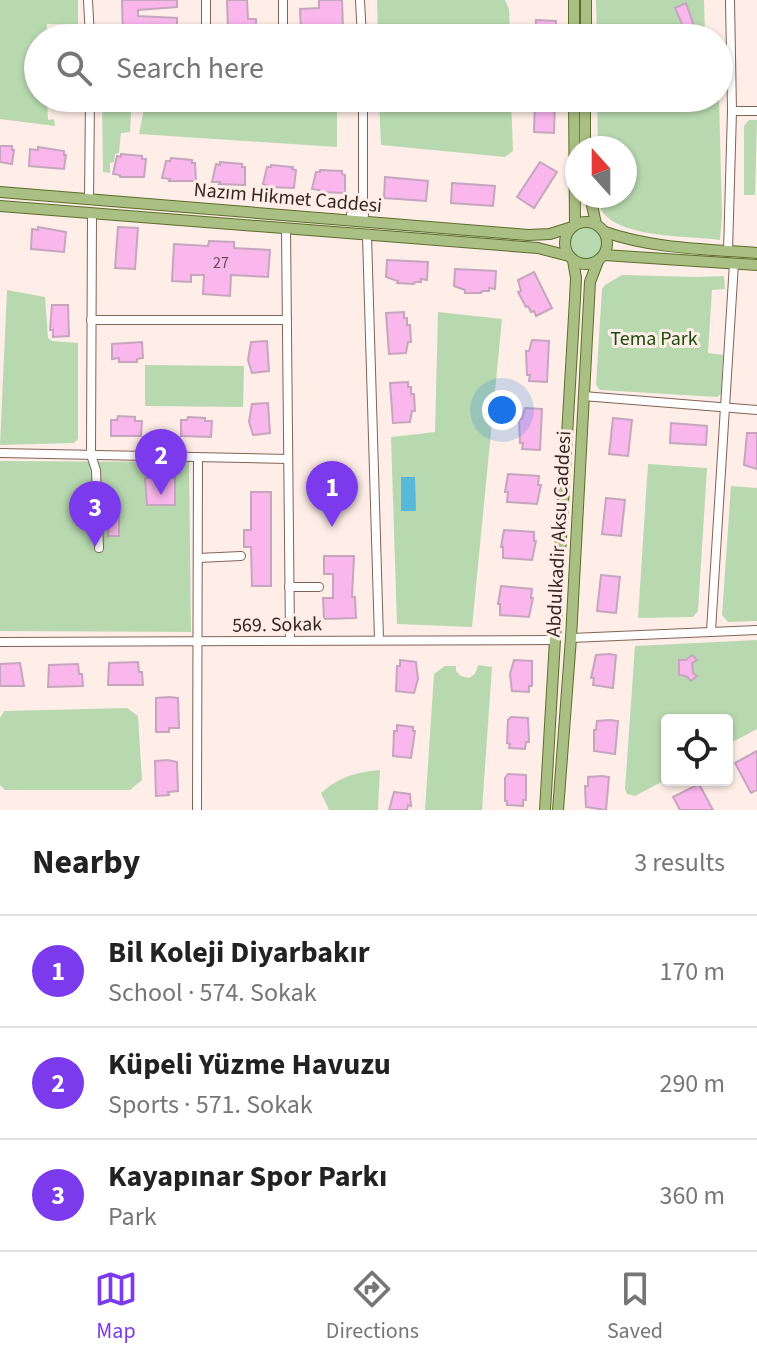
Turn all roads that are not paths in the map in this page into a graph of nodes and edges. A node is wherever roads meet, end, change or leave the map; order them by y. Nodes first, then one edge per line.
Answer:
1 (88, 0) edge
2 (206, 0) edge
3 (283, 0) edge
4 (360, 0) edge
5 (574, 0) edge
6 (586, 0) edge
7 (730, 0) edge
8 (89, 24) edge
9 (206, 24) edge
10 (283, 24) edge
11 (361, 24) edge
12 (574, 24) edge
13 (586, 24) edge
14 (730, 24) edge
15 (733, 111) edge
16 (757, 111) edge
17 (90, 112) edge
18 (363, 112) edge
19 (574, 112) edge
20 (585, 112) edge
21 (732, 112) edge
22 (585, 136) edge
23 (0, 192) edge
24 (89, 199) junction
25 (0, 206) edge
26 (594, 208) edge
27 (92, 213) junction
28 (351, 214) dead end
29 (363, 218) junction
30 (573, 226) junction
31 (600, 228) junction
32 (286, 229) junction
33 (367, 236) junction
34 (728, 251) junction
35 (757, 253) edge
36 (571, 258) junction
37 (601, 258) junction
38 (734, 263) junction
39 (757, 265) edge
40 (91, 320) junction
41 (287, 320) junction
42 (583, 396) junction
43 (724, 408) junction
44 (757, 410) edge
45 (0, 453) edge
46 (91, 455) junction
47 (198, 458) junction
48 (288, 459) junction
49 (99, 548) dead end
50 (241, 556) dead end
51 (198, 558) junction
52 (289, 587) junction
53 (319, 587) dead end
54 (757, 630) edge
55 (711, 631) junction
56 (571, 638) junction
57 (379, 639) junction
58 (290, 640) junction
59 (555, 640) junction
60 (198, 641) junction
61 (0, 642) edge
62 (197, 810) edge
63 (545, 810) edge
64 (558, 810) edge

1 - 8 street
2 - 9 street
3 - 10 street
4 - 11 street
5 - 12 main road
6 - 13 main road
7 - 14 street
15 - 16 street
17 - 24 street
18 - 29 street
19 - 30 main road
20 - 22 main road
21 - 34 street
23 - 24 main road, Nazım Hikmet Caddesi
24 - 29 main road, Nazım Hikmet Caddesi
25 - 27 main road, Nazım Hikmet Caddesi
26 - 31 main road
27 - 32 main road, Nazım Hikmet Caddesi
27 - 40 street
28 - 29 street
29 - 30 main road, Nazım Hikmet Caddesi
30 - 31 main road
30 - 36 main road
31 - 34 main road
31 - 37 main road
32 - 33 main road, Nazım Hikmet Caddesi
32 - 41 street
33 - 36 main road, Nazım Hikmet Caddesi
33 - 57 street
34 - 35 main road
36 - 37 main road
36 - 59 main road, Abdulkadir Aksu Caddesi
37 - 38 main road
37 - 42 main road, Abdulkadir Aksu Caddesi
38 - 39 main road
38 - 43 street
40 - 41 street
40 - 46 street
41 - 48 street
42 - 43 street
42 - 56 main road, Abdulkadir Aksu Caddesi
43 - 44 street
43 - 55 street
45 - 46 street
46 - 47 street
46 - 49 street
47 - 48 street
47 - 51 street
48 - 52 street
50 - 51 street
51 - 60 street
52 - 53 street
52 - 58 street
54 - 55 street
55 - 56 street
56 - 64 main road, Abdulkadir Aksu Caddesi
57 - 58 street, 569. Sokak
57 - 59 street, 569. Sokak
58 - 60 street, 569. Sokak
59 - 63 main road, Abdulkadir Aksu Caddesi
60 - 61 street, 569. Sokak
60 - 62 street

